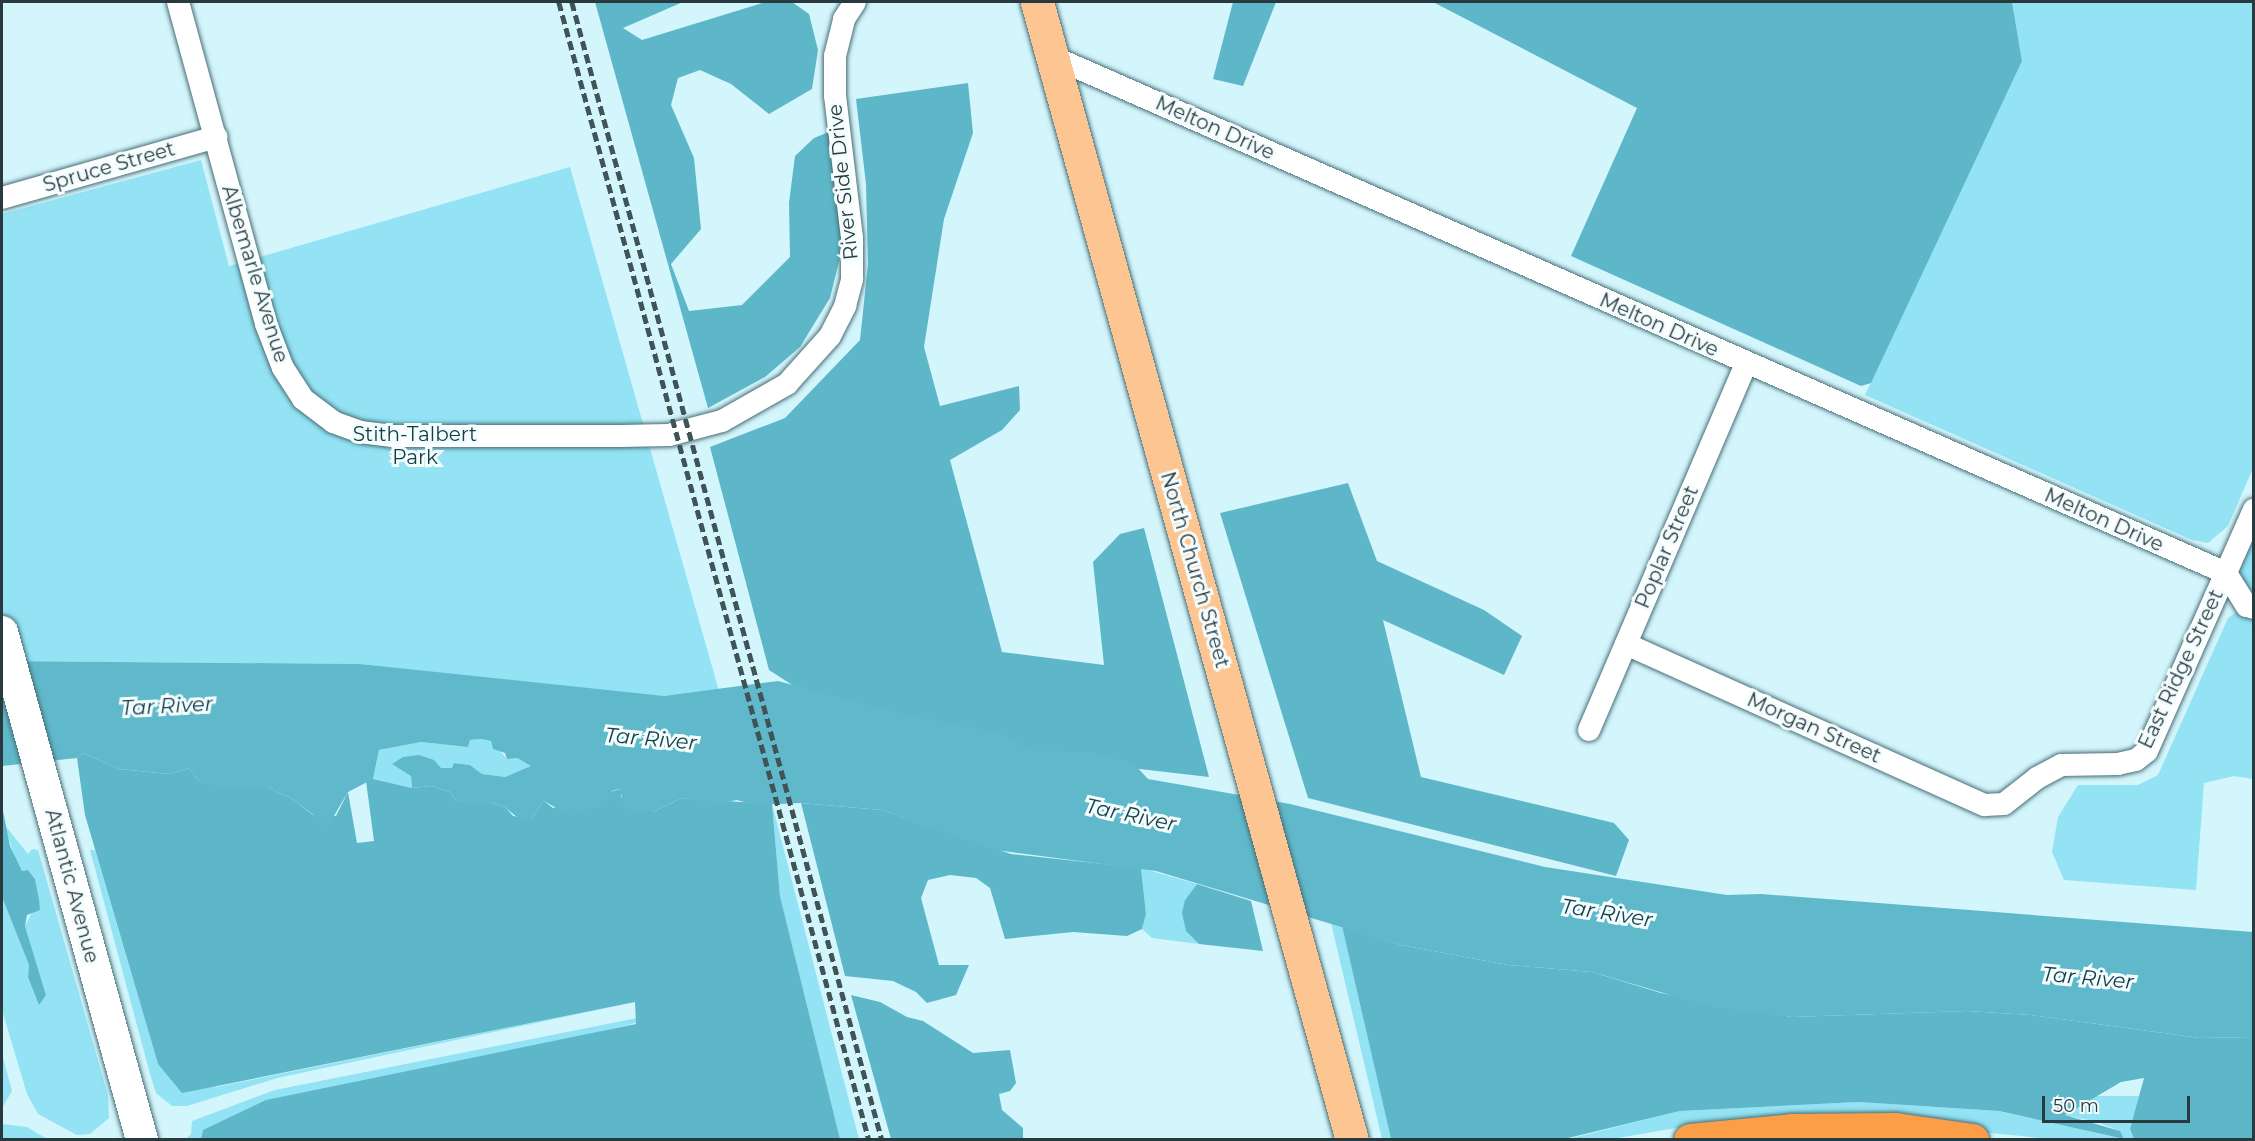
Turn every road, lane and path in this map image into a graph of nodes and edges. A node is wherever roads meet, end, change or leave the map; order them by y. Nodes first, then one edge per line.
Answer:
1 (178, 2) edge
2 (855, 2) edge
3 (1037, 2) edge
4 (1051, 56) junction
5 (216, 137) junction
6 (2, 198) edge
7 (1746, 363) junction
8 (621, 436) joint
9 (2253, 510) edge
10 (2226, 573) junction
11 (2253, 608) edge
12 (2, 632) edge
13 (1626, 644) junction
14 (1588, 730) dead end
15 (2004, 804) joint
16 (142, 1140) edge
17 (1352, 1140) edge
18 (1690, 1140) edge
19 (1972, 1140) edge

1 - 5 street, Albemarle Avenue
2 - 8 street, River Side Drive
3 - 4 main road, North Church Street
4 - 7 street, Melton Drive
4 - 17 main road, North Church Street
5 - 6 street, Spruce Street
5 - 8 street, Albemarle Avenue
7 - 10 street, Melton Drive
7 - 13 street, Poplar Street
9 - 10 street, East Ridge Street
10 - 11 street
10 - 15 street, East Ridge Street
12 - 16 main road, Atlantic Avenue
13 - 14 street, Poplar Street
13 - 15 street, Morgan Street
18 - 19 highway

